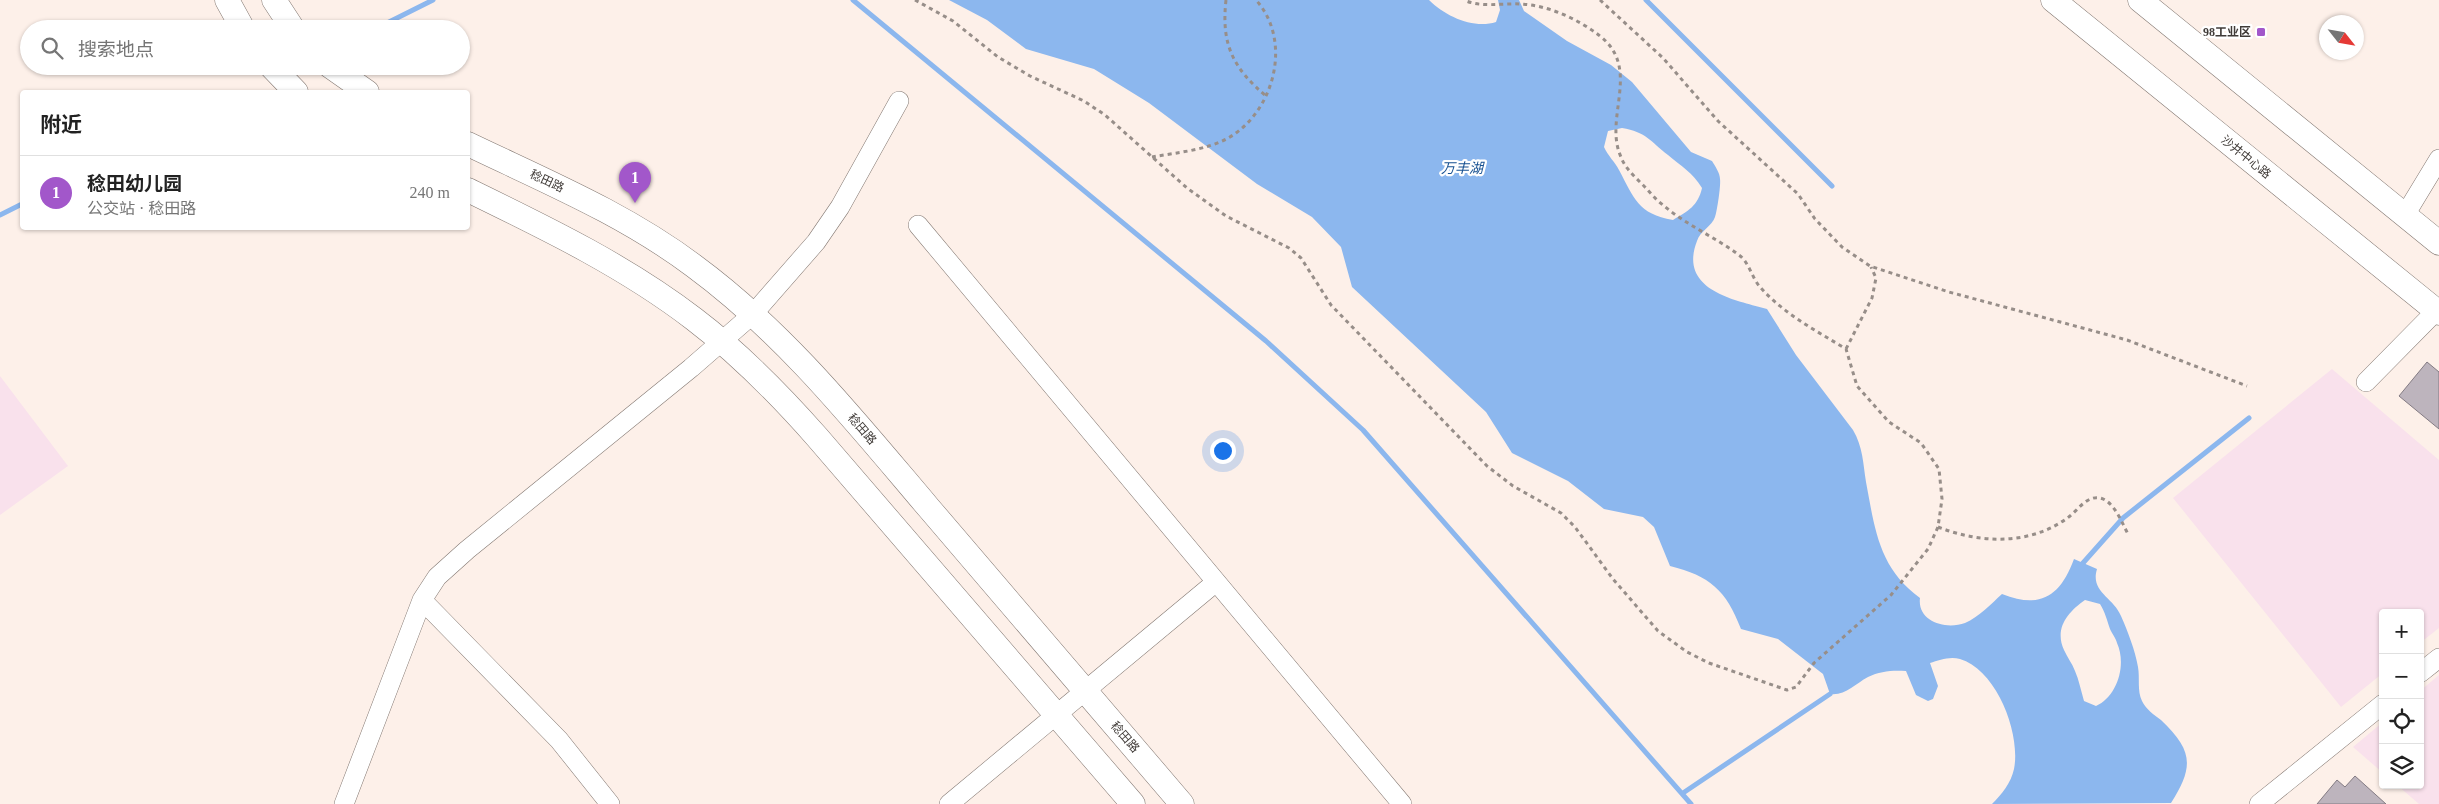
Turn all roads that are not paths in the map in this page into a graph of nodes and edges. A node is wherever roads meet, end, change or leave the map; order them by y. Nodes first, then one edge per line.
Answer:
1 (227, 0) edge
2 (274, 0) edge
3 (2053, 0) edge
4 (2140, 0) edge
5 (238, 20) edge
6 (286, 20) edge
7 (280, 75) edge
8 (343, 75) edge
9 (294, 90) edge
10 (364, 90) edge
11 (899, 101) dead end
12 (470, 145) edge
13 (2439, 160) edge
14 (470, 191) edge
15 (2405, 215) junction
16 (918, 225) dead end
17 (2439, 243) edge
18 (2438, 312) edge
19 (753, 314) junction
20 (723, 342) junction
21 (2366, 382) dead end
22 (1216, 582) junction
23 (422, 600) junction
24 (2439, 658) edge
25 (2424, 670) edge
26 (1086, 691) junction
27 (2379, 707) edge
28 (1056, 715) junction
29 (344, 804) edge
30 (610, 804) edge
31 (949, 804) edge
32 (1133, 804) edge
33 (1182, 804) edge
34 (1402, 804) edge
35 (2259, 804) edge

1 - 5 street
2 - 6 street
3 - 18 street, 沙井中心路
4 - 15 street
7 - 9 street
8 - 10 street
11 - 19 street
12 - 19 street, 稔田路
13 - 15 street
14 - 20 street
15 - 17 street
16 - 22 street
18 - 21 street
19 - 20 street
19 - 26 street, 稔田路
20 - 23 street
20 - 28 street
22 - 26 street
22 - 34 street
23 - 29 street
23 - 30 street
24 - 25 street
26 - 28 street
26 - 33 street, 稔田路
27 - 35 street
28 - 31 street
28 - 32 street

